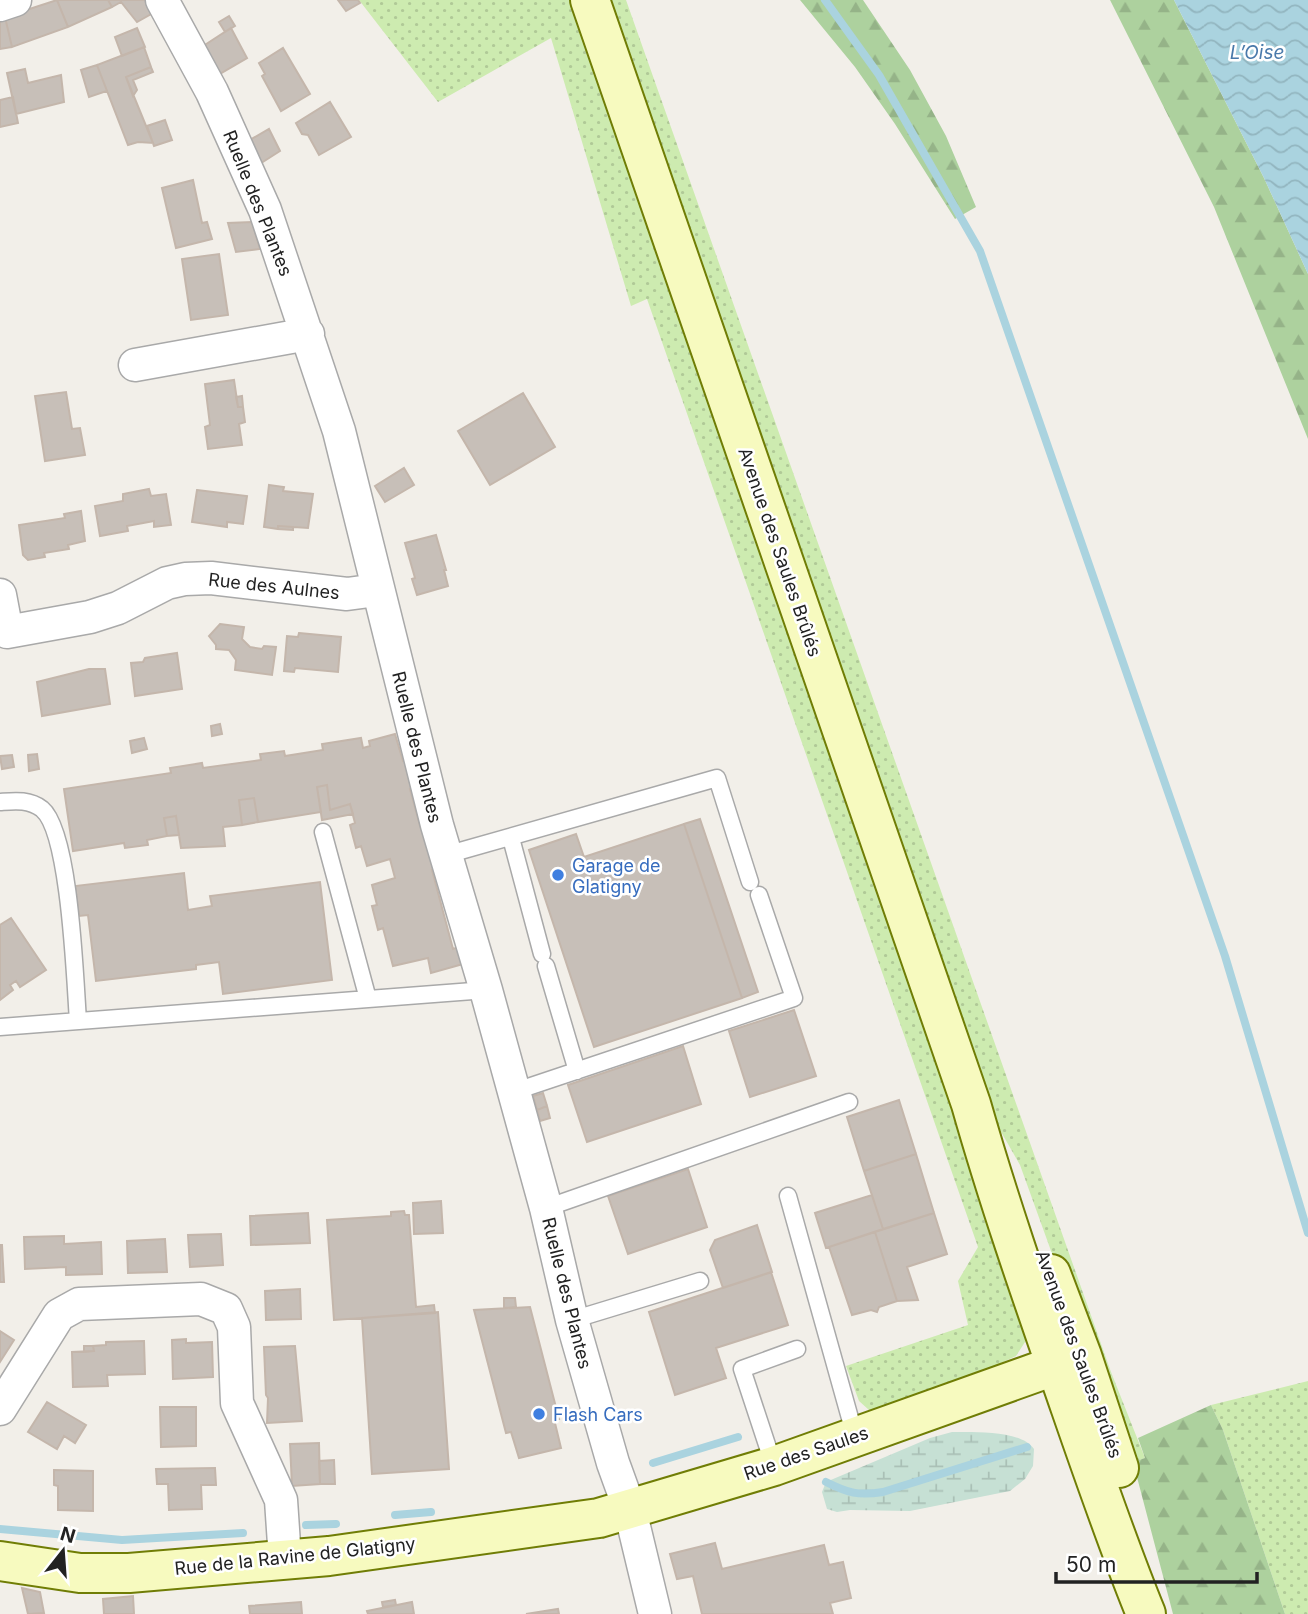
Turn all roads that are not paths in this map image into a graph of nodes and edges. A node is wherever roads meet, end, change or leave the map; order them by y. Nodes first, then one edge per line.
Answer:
1 (15, 0) edge
2 (162, 0) edge
3 (590, 0) edge
4 (0, 5) edge
5 (308, 334) junction
6 (135, 365) dead end
7 (377, 590) junction
8 (0, 595) edge
9 (0, 802) edge
10 (323, 832) dead end
11 (510, 838) junction
12 (446, 855) junction
13 (486, 990) junction
14 (368, 999) junction
15 (78, 1021) junction
16 (0, 1027) edge
17 (577, 1070) junction
18 (513, 1092) junction
19 (849, 1102) dead end
20 (788, 1196) dead end
21 (546, 1208) junction
22 (700, 1281) dead end
23 (572, 1320) junction
24 (797, 1349) dead end
25 (1069, 1361) junction
26 (0, 1409) edge
27 (855, 1436) junction
28 (774, 1466) junction
29 (629, 1510) junction
30 (285, 1559) junction
31 (0, 1561) edge
32 (654, 1614) edge
33 (1146, 1614) edge
34 (1158, 1614) edge

1 - 4 street
2 - 5 street, Ruelle des Plantes
3 - 25 main road, Avenue des Saules Brûlés
5 - 6 street
5 - 7 street, Ruelle des Plantes
7 - 8 street, Rue des Aulnes
7 - 12 street, Ruelle des Plantes
9 - 15 lane
10 - 14 lane
11 - 12 lane
11 - 17 lane
11 - 17 lane
12 - 13 street, Ruelle des Plantes
13 - 14 lane
13 - 18 street, Ruelle des Plantes
14 - 15 lane
15 - 16 lane
17 - 18 lane
18 - 21 street, Ruelle des Plantes
19 - 21 lane
20 - 27 lane
21 - 23 street, Ruelle des Plantes
22 - 23 lane
23 - 29 street, Ruelle des Plantes
24 - 28 lane
25 - 27 main road, Rue des Saules
25 - 33 main road, Avenue des Saules Brûlés
25 - 34 main road, Avenue des Saules Brûlés
26 - 30 street
27 - 28 main road, Rue des Saules
28 - 29 main road, Rue des Saules
29 - 30 main road, Rue de la Ravine de Glatigny
29 - 32 street
30 - 31 main road, Rue de la Ravine de Glatigny

